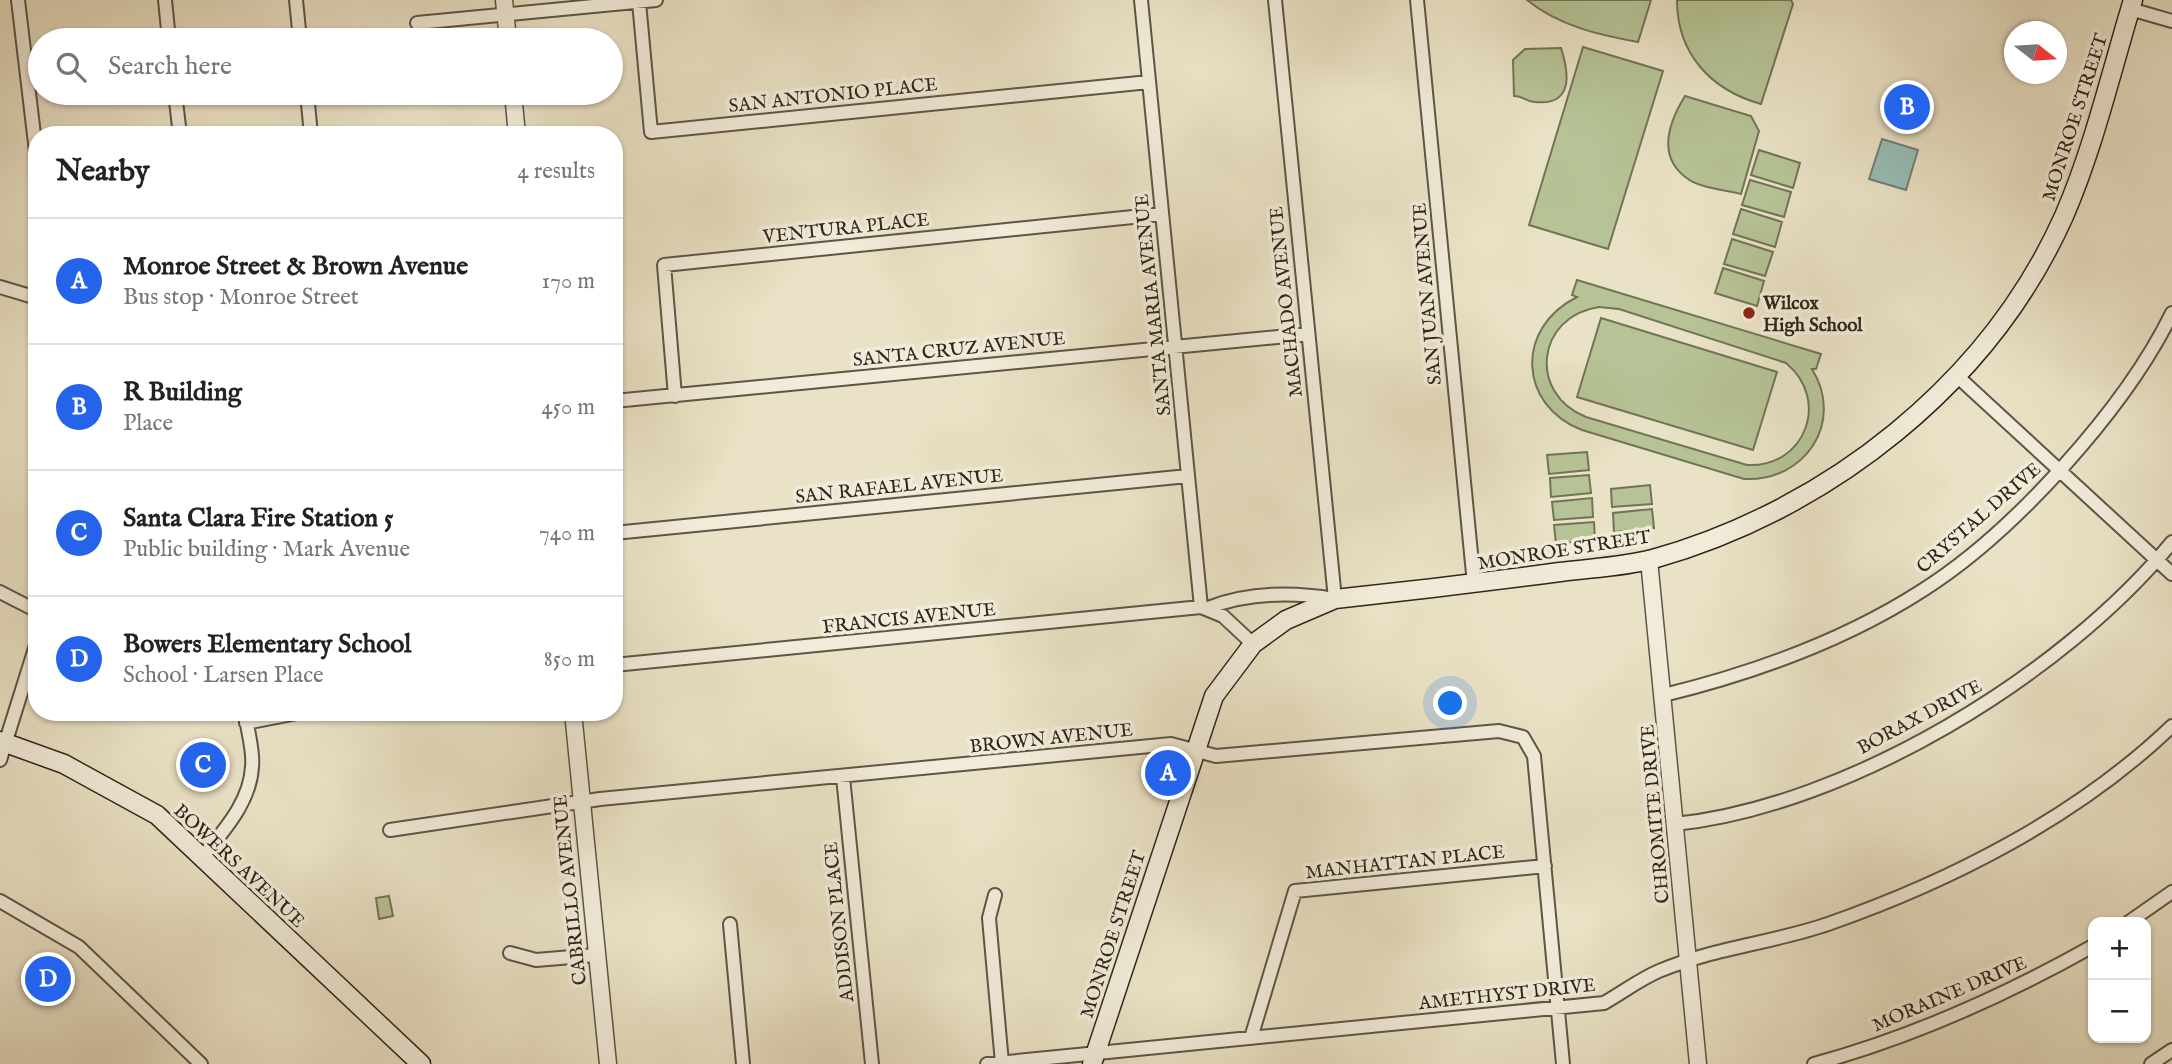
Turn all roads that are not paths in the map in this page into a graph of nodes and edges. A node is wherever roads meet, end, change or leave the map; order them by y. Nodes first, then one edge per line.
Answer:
1 (18, 0) edge
2 (165, 0) edge
3 (296, 0) edge
4 (656, 0) edge
5 (1141, 0) edge
6 (1275, 0) edge
7 (1417, 0) edge
8 (639, 2) junction
9 (2131, 5) edge
10 (505, 8) edge
11 (2172, 21) edge
12 (417, 23) dead end
13 (168, 28) edge
14 (299, 28) edge
15 (507, 28) edge
16 (1149, 82) junction
17 (28, 84) edge
18 (30, 105) edge
19 (177, 105) edge
20 (308, 105) edge
21 (514, 105) edge
22 (33, 126) edge
23 (179, 126) edge
24 (310, 126) edge
25 (516, 126) edge
26 (1162, 214) junction
27 (0, 287) edge
28 (28, 295) edge
29 (2172, 313) edge
30 (1308, 334) junction
31 (1175, 345) junction
32 (1957, 376) junction
33 (676, 396) junction
34 (623, 400) edge
35 (2060, 471) junction
36 (1188, 476) junction
37 (623, 532) edge
38 (2172, 542) edge
39 (1649, 560) junction
40 (2157, 560) junction
41 (2172, 574) edge
42 (1474, 584) junction
43 (0, 592) edge
44 (1335, 599) junction
45 (28, 606) edge
46 (1205, 607) junction
47 (1253, 644) junction
48 (623, 664) edge
49 (28, 668) edge
50 (1664, 695) junction
51 (246, 721) edge
52 (574, 721) edge
53 (2172, 726) edge
54 (3, 742) edge
55 (1194, 750) junction
56 (0, 760) edge
57 (843, 777) junction
58 (582, 802) junction
59 (1675, 824) junction
60 (390, 830) dead end
61 (202, 858) junction
62 (1545, 866) junction
63 (2172, 892) edge
64 (995, 895) dead end
65 (0, 901) edge
66 (2136, 917) edge
67 (730, 924) dead end
68 (2088, 949) edge
69 (510, 953) dead end
70 (596, 955) junction
71 (1689, 960) junction
72 (1558, 1010) junction
73 (1251, 1038) junction
74 (2172, 1050) edge
75 (1094, 1059) edge
76 (1002, 1063) edge
77 (201, 1064) edge
78 (421, 1064) edge
79 (608, 1064) edge
80 (743, 1064) edge
81 (872, 1064) edge
82 (987, 1064) edge
83 (1563, 1064) edge
84 (1698, 1064) edge
85 (1814, 1064) edge
86 (2151, 1064) edge

1 - 17 street
2 - 13 street
3 - 14 street
4 - 8 street
5 - 16 street, SANTA MARIA AVENUE
6 - 30 street, MACHADO AVENUE
7 - 42 street, SAN JUAN AVENUE
8 - 10 street
8 - 16 street, SAN ANTONIO PLACE
9 - 11 street
9 - 32 main road, MONROE STREET
10 - 12 street
10 - 15 street
16 - 26 street, SANTA MARIA AVENUE
18 - 22 street
19 - 23 street
20 - 24 street
21 - 25 street
26 - 31 street, SANTA MARIA AVENUE
26 - 33 street, VENTURA PLACE
27 - 28 street
29 - 35 street, CRYSTAL DRIVE
30 - 31 street, SANTA CRUZ AVENUE
30 - 44 street, MACHADO AVENUE
31 - 33 street, SANTA CRUZ AVENUE
31 - 36 street, SANTA MARIA AVENUE
32 - 35 street
32 - 39 main road, MONROE STREET
33 - 34 street, SANTA CRUZ AVENUE
35 - 40 street
35 - 50 street, CRYSTAL DRIVE
36 - 37 street, SAN RAFAEL AVENUE
36 - 46 street, SANTA MARIA AVENUE
38 - 40 street, BORAX DRIVE
39 - 42 main road, MONROE STREET
39 - 50 street, CHROMITE DRIVE
40 - 41 street
40 - 59 street, BORAX DRIVE
42 - 44 main road, MONROE STREET
43 - 45 street
44 - 46 street, FRANCIS AVENUE
44 - 47 main road, MONROE STREET
46 - 47 street
46 - 48 street, FRANCIS AVENUE
47 - 55 main road, MONROE STREET
49 - 54 street
50 - 59 street, CHROMITE DRIVE
51 - 61 street
52 - 58 street, CABRILLO AVENUE
53 - 71 street, AMETHYST DRIVE
54 - 56 street
54 - 61 main road, BOWERS AVENUE
55 - 57 street, BROWN AVENUE
55 - 62 street, BROWN AVENUE
55 - 75 main road, MONROE STREET
57 - 58 street, BROWN AVENUE
57 - 81 street, ADDISON PLACE
58 - 60 street, BROWN AVENUE
58 - 70 street, CABRILLO AVENUE
59 - 71 street, CHROMITE DRIVE
61 - 78 main road, BOWERS AVENUE
62 - 72 street
62 - 73 street, MANHATTAN PLACE
63 - 66 street
64 - 76 street
65 - 77 street
67 - 80 street
68 - 85 street, MORAINE DRIVE
69 - 70 street
70 - 79 street, CABRILLO AVENUE
71 - 72 street, AMETHYST DRIVE
71 - 84 street, CHROMITE DRIVE
72 - 73 street, AMETHYST DRIVE
72 - 83 street
73 - 75 street, AMETHYST DRIVE
74 - 86 street
75 - 76 street, AMETHYST DRIVE
76 - 82 street, AMETHYST DRIVE

